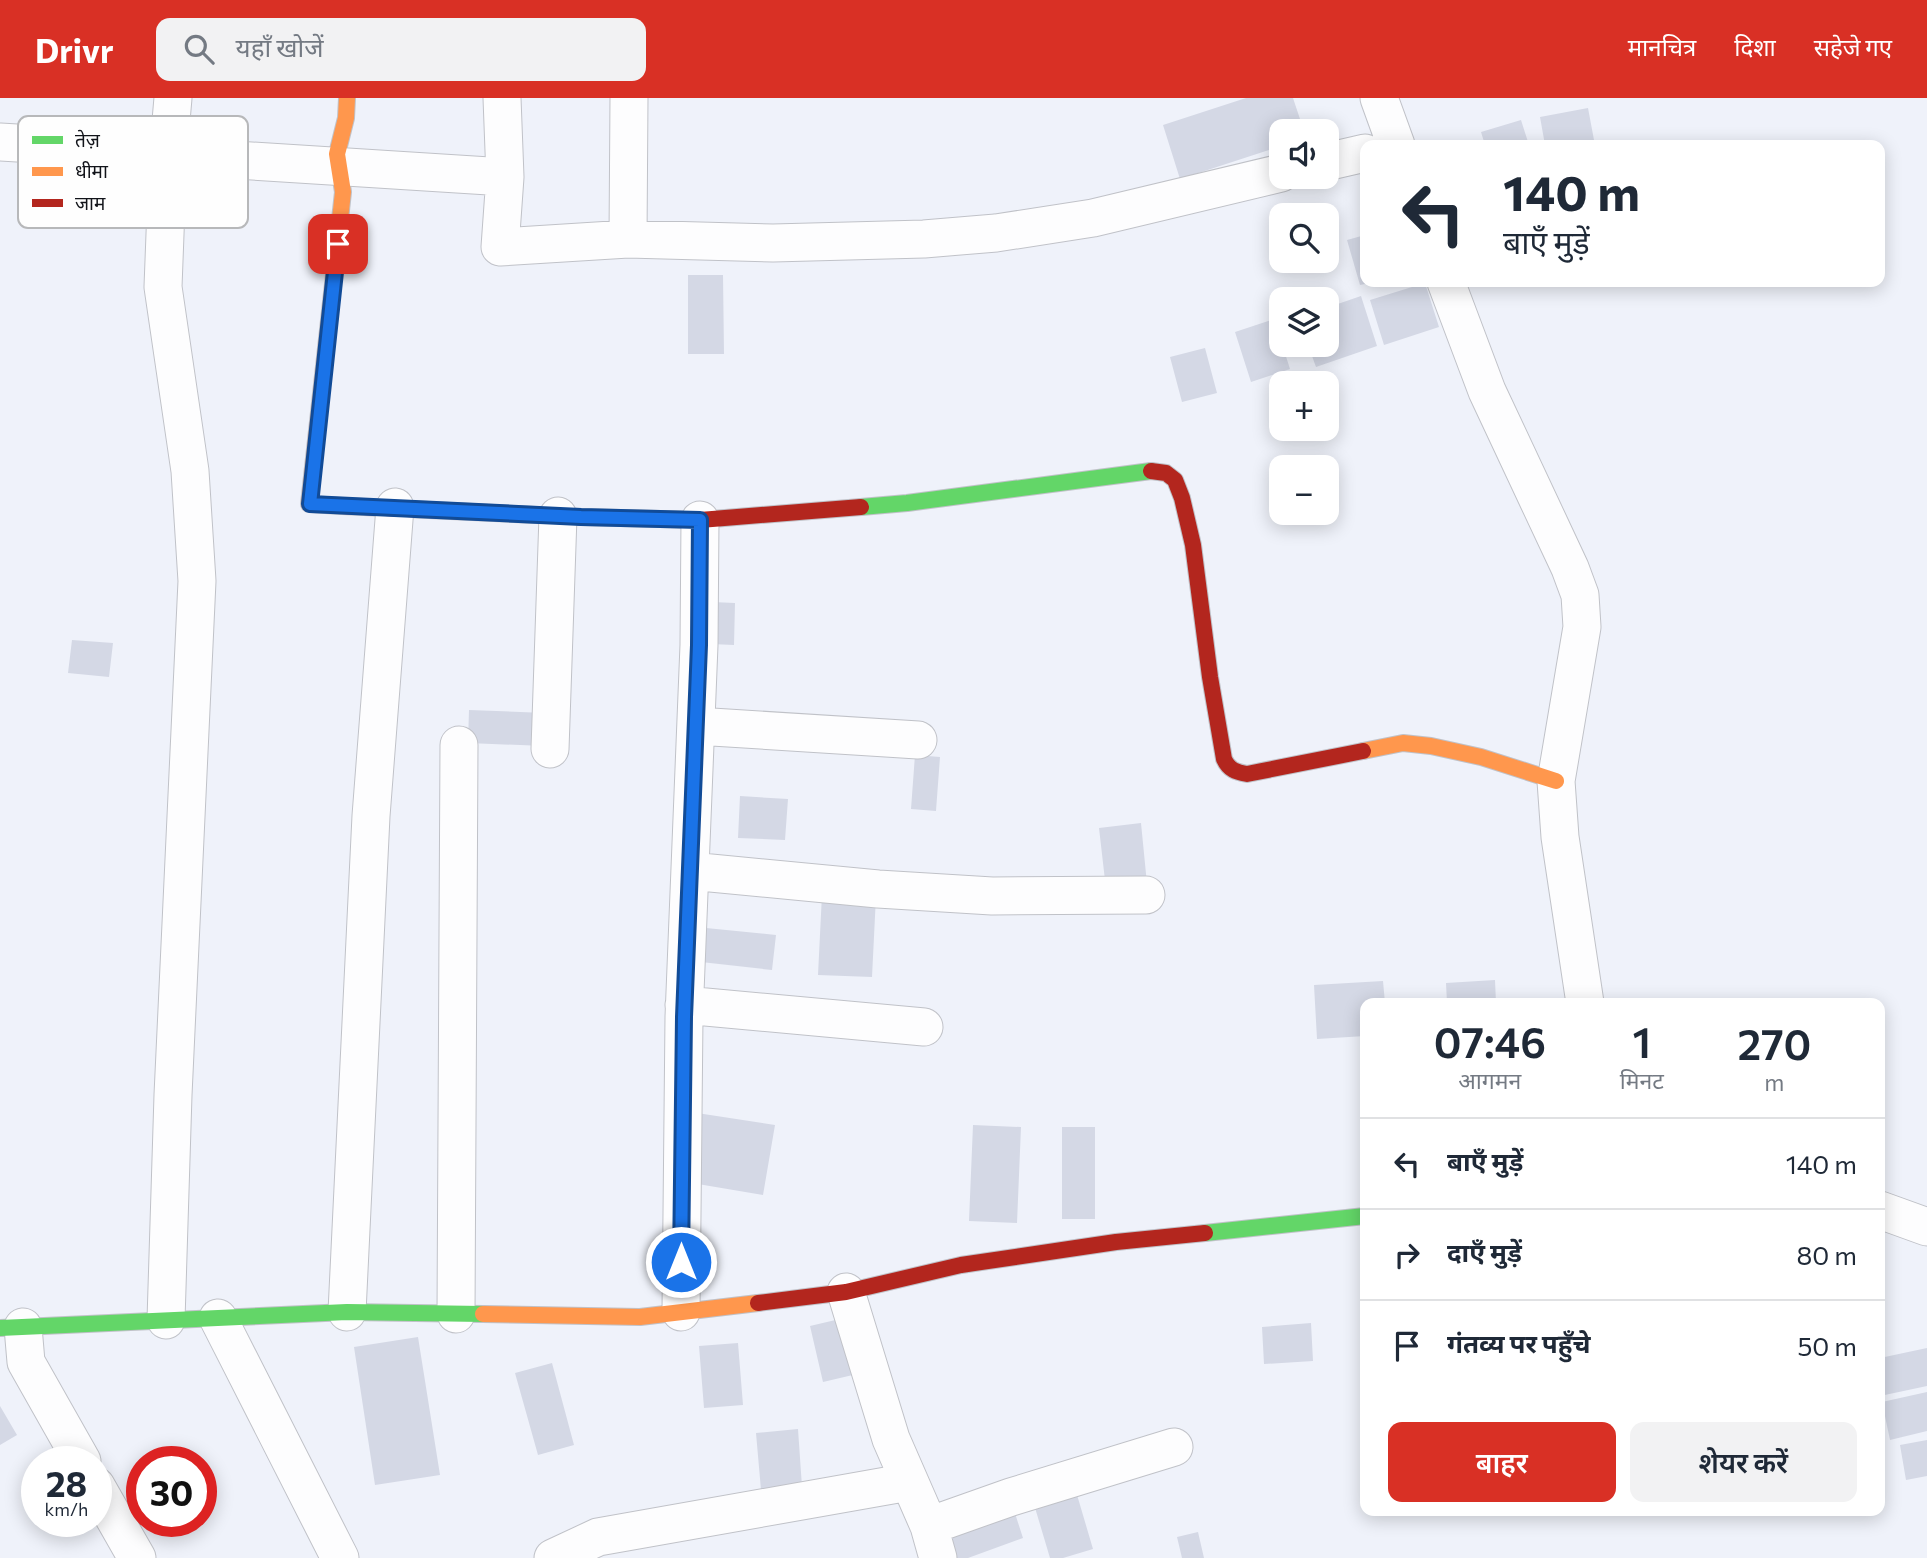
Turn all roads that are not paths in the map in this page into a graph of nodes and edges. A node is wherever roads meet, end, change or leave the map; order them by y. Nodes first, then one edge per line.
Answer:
1 (173, 98) edge
2 (347, 98) edge
3 (502, 98) edge
4 (629, 98) edge
5 (1379, 98) edge
6 (171, 116) edge
7 (1394, 140) edge
8 (0, 142) edge
9 (18, 143) edge
10 (1360, 153) edge
11 (1339, 159) edge
12 (248, 161) edge
13 (339, 167) junction
14 (1269, 176) edge
15 (505, 177) junction
16 (165, 228) edge
17 (628, 239) junction
18 (1448, 287) edge
19 (395, 507) junction
20 (558, 516) junction
21 (700, 520) junction
22 (696, 726) junction
23 (918, 740) dead end
24 (459, 745) dead end
25 (551, 749) dead end
26 (1556, 781) junction
27 (690, 871) junction
28 (1146, 895) dead end
29 (1585, 998) edge
30 (684, 1005) junction
31 (924, 1027) dead end
32 (1885, 1212) edge
33 (1360, 1217) edge
34 (1927, 1227) edge
35 (846, 1292) junction
36 (347, 1312) junction
37 (681, 1312) junction
38 (456, 1314) junction
39 (218, 1318) junction
40 (166, 1320) junction
41 (11, 1327) edge
42 (74, 1446) edge
43 (1174, 1447) dead end
44 (909, 1482) junction
45 (112, 1514) edge
46 (933, 1542) edge
47 (137, 1558) edge
48 (340, 1558) edge
49 (553, 1558) edge

1 - 6 street
2 - 13 street
3 - 15 street
4 - 17 street
5 - 7 street
8 - 9 street
10 - 11 street
12 - 13 street
13 - 15 street
13 - 19 street
14 - 17 street
15 - 17 street
16 - 40 street
18 - 26 street
19 - 20 street
19 - 36 street
20 - 21 street
20 - 25 street
21 - 22 street
21 - 26 street
22 - 23 street
22 - 27 street
24 - 38 street
26 - 29 street
27 - 28 street
27 - 30 street
30 - 31 street
30 - 37 street
32 - 34 street
33 - 35 street
35 - 37 street
35 - 44 street
36 - 38 street
36 - 39 street
37 - 38 street
39 - 40 street
39 - 48 street
40 - 41 street
41 - 42 street
43 - 46 street
44 - 46 street
44 - 49 street
45 - 47 street

